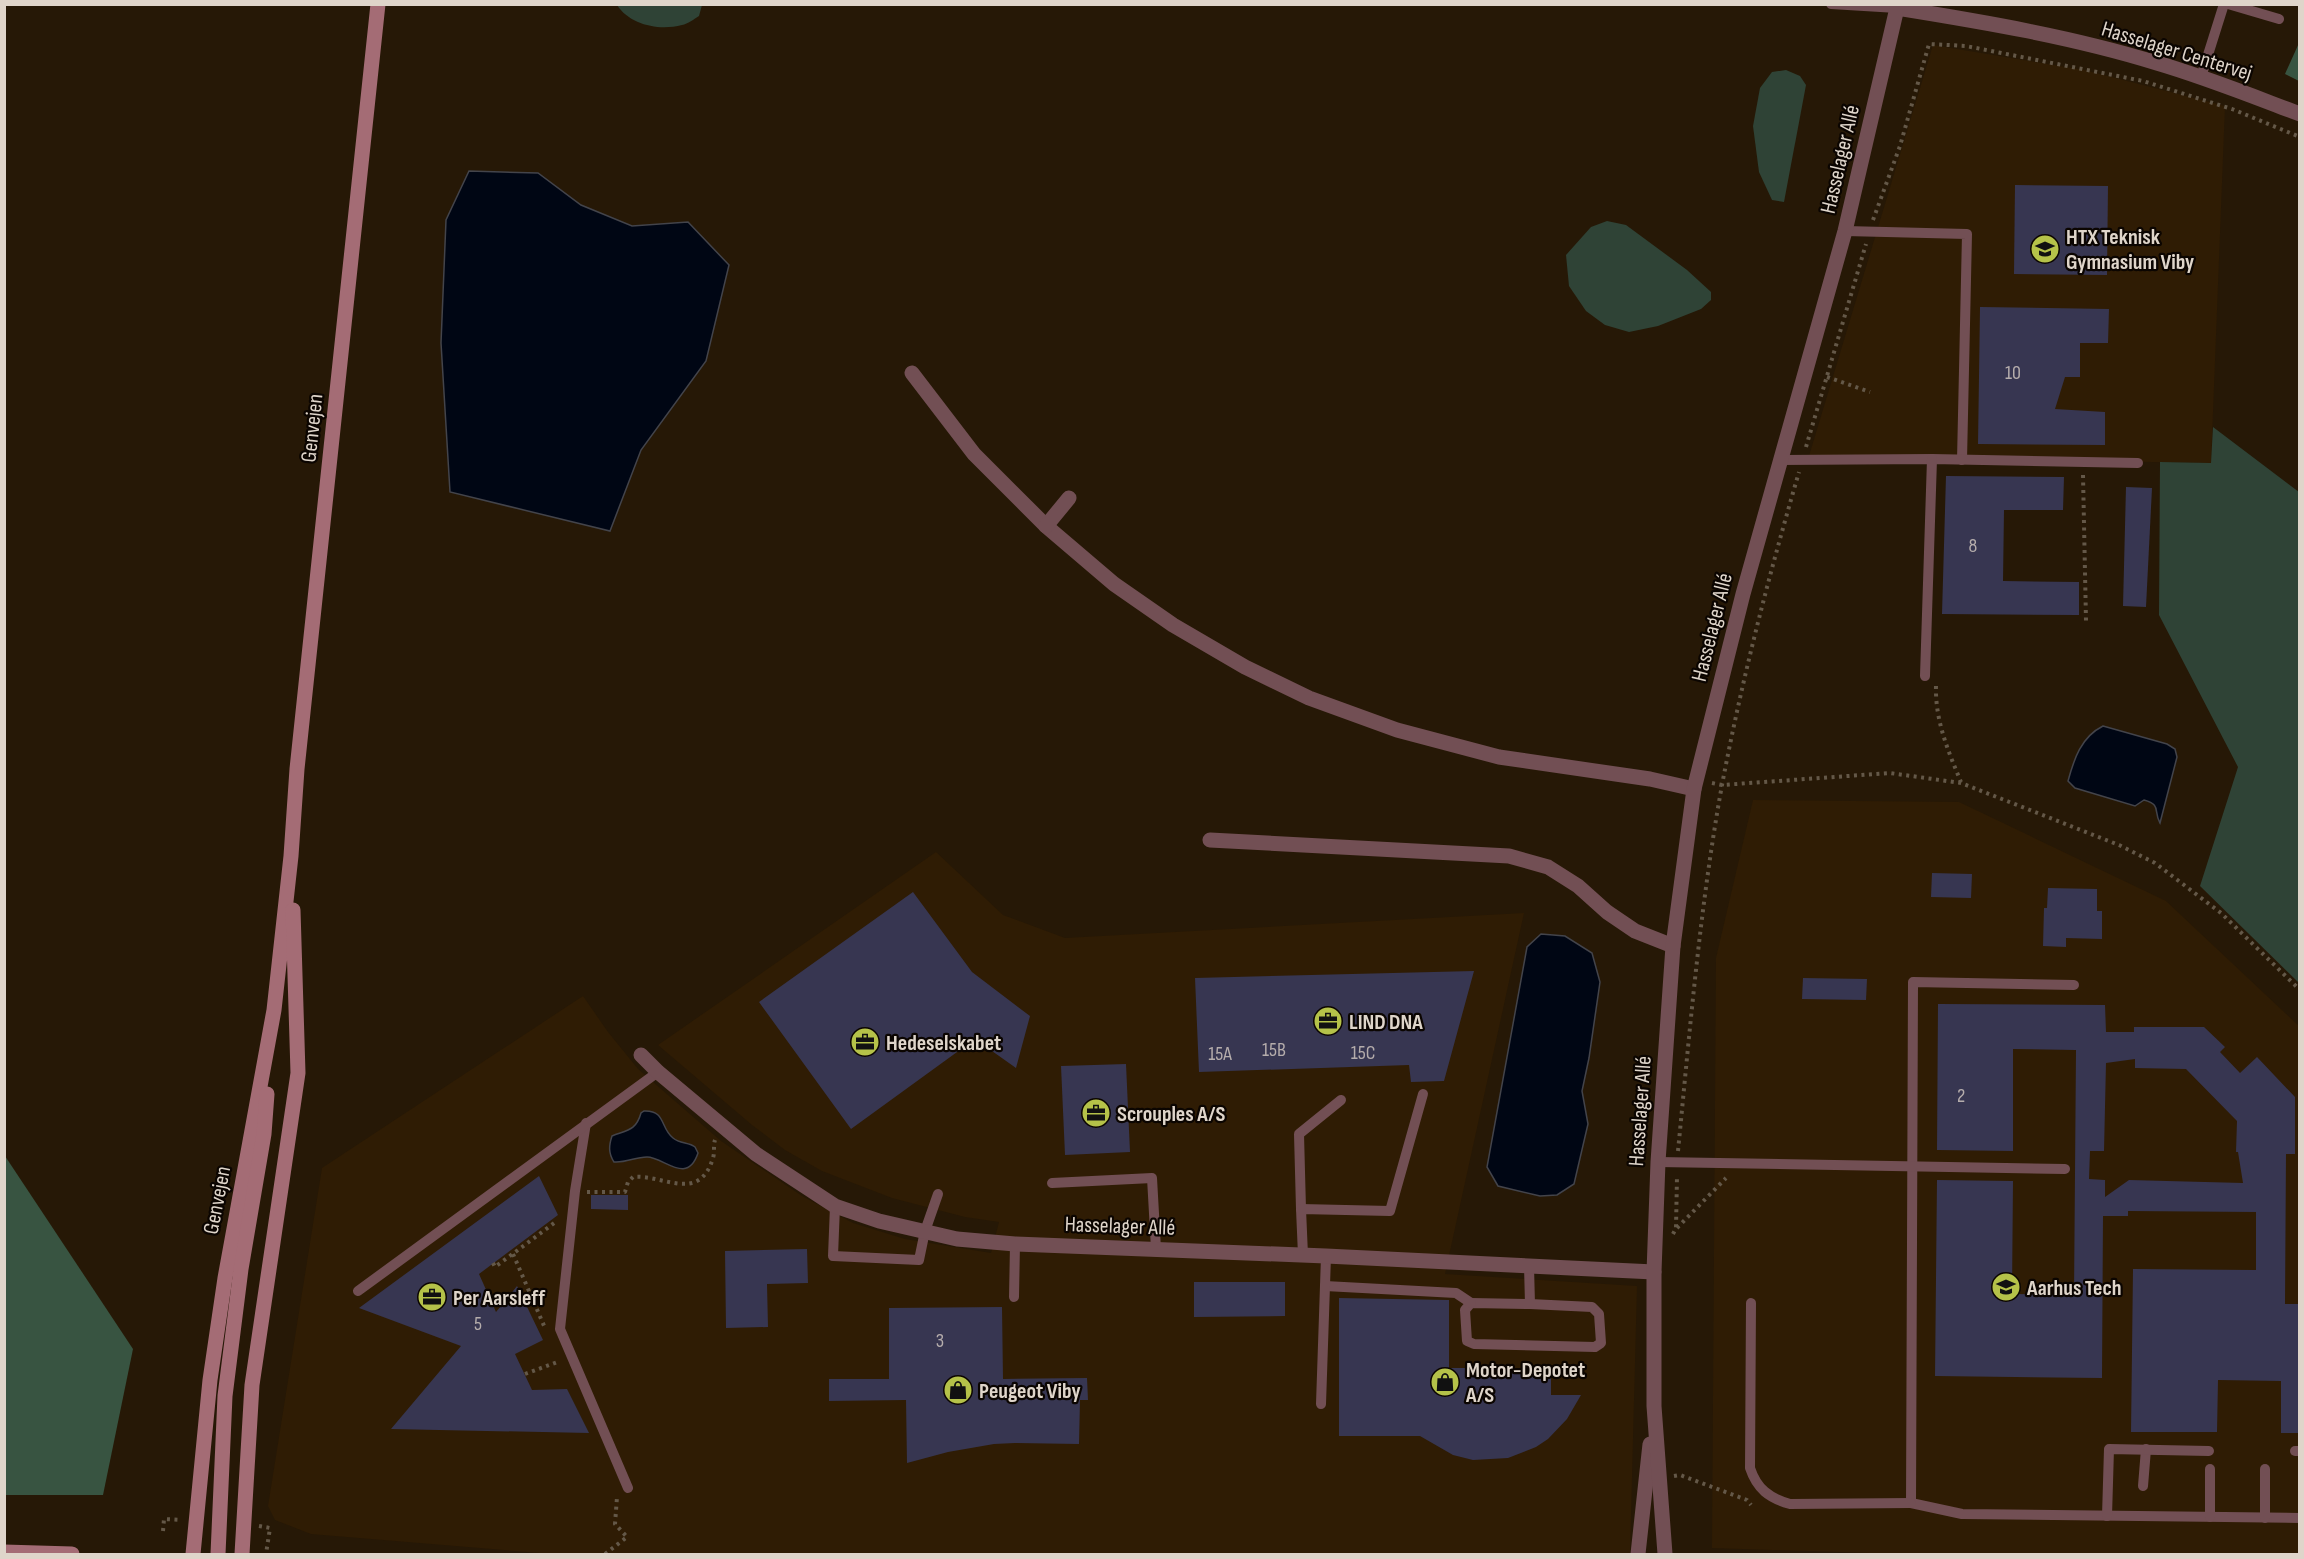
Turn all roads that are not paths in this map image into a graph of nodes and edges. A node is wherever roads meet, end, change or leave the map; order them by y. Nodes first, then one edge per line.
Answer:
1 (378, 4) edge
2 (1831, 4) edge
3 (2231, 5) edge
4 (1897, 8) junction
5 (2279, 19) dead end
6 (2201, 77) junction
7 (2300, 114) edge
8 (1845, 231) junction
9 (912, 373) dead end
10 (1932, 459) junction
11 (1780, 460) junction
12 (1962, 460) junction
13 (2138, 463) dead end
14 (1069, 498) dead end
15 (1046, 526) junction
16 (1925, 676) road end
17 (1696, 784) junction
18 (1210, 840) dead end
19 (291, 856) junction
20 (1673, 946) junction
21 (2074, 984) dead end
22 (274, 1010) junction
23 (641, 1055) dead end
24 (658, 1072) junction
25 (1423, 1094) dead end
26 (1341, 1100) dead end
27 (586, 1123) junction
28 (1658, 1162) junction
29 (1913, 1167) junction
30 (2065, 1169) dead end
31 (1052, 1183) dead end
32 (938, 1194) dead end
33 (835, 1206) junction
34 (1301, 1209) junction
35 (925, 1231) junction
36 (1015, 1244) junction
37 (1155, 1249) junction
38 (1303, 1255) junction
39 (1326, 1256) junction
40 (1529, 1266) junction
41 (1654, 1272) junction
42 (1325, 1286) junction
43 (358, 1291) dead end
44 (1014, 1297) dead end
45 (1471, 1302) junction
46 (1751, 1303) dead end
47 (1530, 1304) junction
48 (1321, 1404) dead end
49 (1654, 1406) junction
50 (2146, 1449) junction
51 (2209, 1451) dead end
52 (2210, 1469) dead end
53 (2265, 1469) dead end
54 (2143, 1486) dead end
55 (623, 1488) road end
56 (1911, 1503) junction
57 (2107, 1516) junction
58 (2210, 1517) junction
59 (2265, 1518) junction
60 (2300, 1518) edge
61 (4, 1552) edge
62 (72, 1554) edge
63 (193, 1554) edge
64 (218, 1554) edge
65 (242, 1554) edge
66 (1638, 1554) edge
67 (1665, 1554) edge

1 - 19 street, Genvejen
2 - 4 lane
3 - 5 lane
3 - 6 lane
4 - 6 street, Hasselager Centervej
4 - 8 street, Hasselager Allé
6 - 7 street, Hasselager Centervej
8 - 11 street, Hasselager Allé
8 - 12 lane
9 - 15 street
10 - 11 lane
10 - 12 lane
10 - 16 lane
11 - 17 street, Hasselager Allé
12 - 13 lane
14 - 15 street
15 - 17 street
17 - 20 street, Hasselager Allé
18 - 20 street
19 - 22 street, Genvejen
19 - 65 street, Genvejen
20 - 28 street, Hasselager Allé
21 - 29 lane
22 - 63 street, Genvejen
22 - 64 street
23 - 24 street, Hasselager Allé
24 - 27 lane
24 - 33 street, Hasselager Allé
25 - 34 lane
26 - 34 lane
27 - 43 lane
27 - 55 lane
28 - 29 lane
28 - 41 street, Hasselager Allé
29 - 30 lane
29 - 56 lane
31 - 37 lane
32 - 35 lane
33 - 35 street, Hasselager Allé
33 - 35 lane
34 - 38 lane
35 - 36 street, Hasselager Allé
36 - 37 street, Hasselager Allé
36 - 44 lane
37 - 38 street, Hasselager Allé
38 - 39 street, Hasselager Allé
39 - 40 street, Hasselager Allé
39 - 42 lane
40 - 41 street, Hasselager Allé
40 - 47 lane
41 - 49 street, Hasselager Allé
42 - 45 lane
42 - 48 lane
45 - 47 lane
45 - 47 lane
46 - 56 lane
49 - 66 street, Hasselager Allé
49 - 67 street, Hasselager Allé
50 - 51 lane
50 - 54 lane
50 - 57 lane
52 - 58 lane
53 - 59 lane
56 - 57 lane
57 - 58 lane
58 - 59 lane
59 - 60 lane
61 - 62 street

